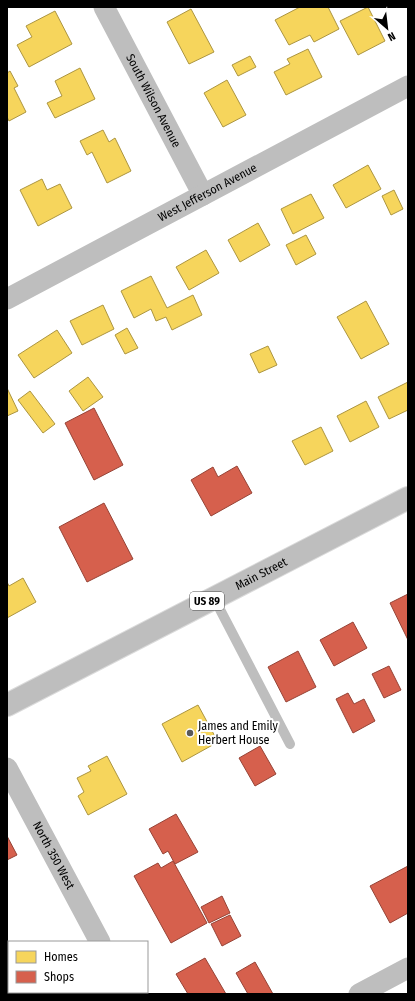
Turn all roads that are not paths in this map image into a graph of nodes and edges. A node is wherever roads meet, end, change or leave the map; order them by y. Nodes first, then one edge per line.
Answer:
1 (104, 7) edge
2 (408, 86) edge
3 (203, 195) junction
4 (7, 300) edge
5 (408, 498) edge
6 (214, 598) junction
7 (7, 705) edge
8 (290, 744) dead end
9 (7, 768) edge
10 (99, 941) edge
11 (408, 968) edge
12 (359, 994) edge

1 - 3 street, South Wilson Avenue
2 - 3 street, West Jefferson Avenue
3 - 4 street, West Jefferson Avenue
5 - 6 main road, Main Street / US 89
6 - 7 main road, Main Street / US 89
6 - 8 lane
9 - 10 street, North 350 West
11 - 12 street

